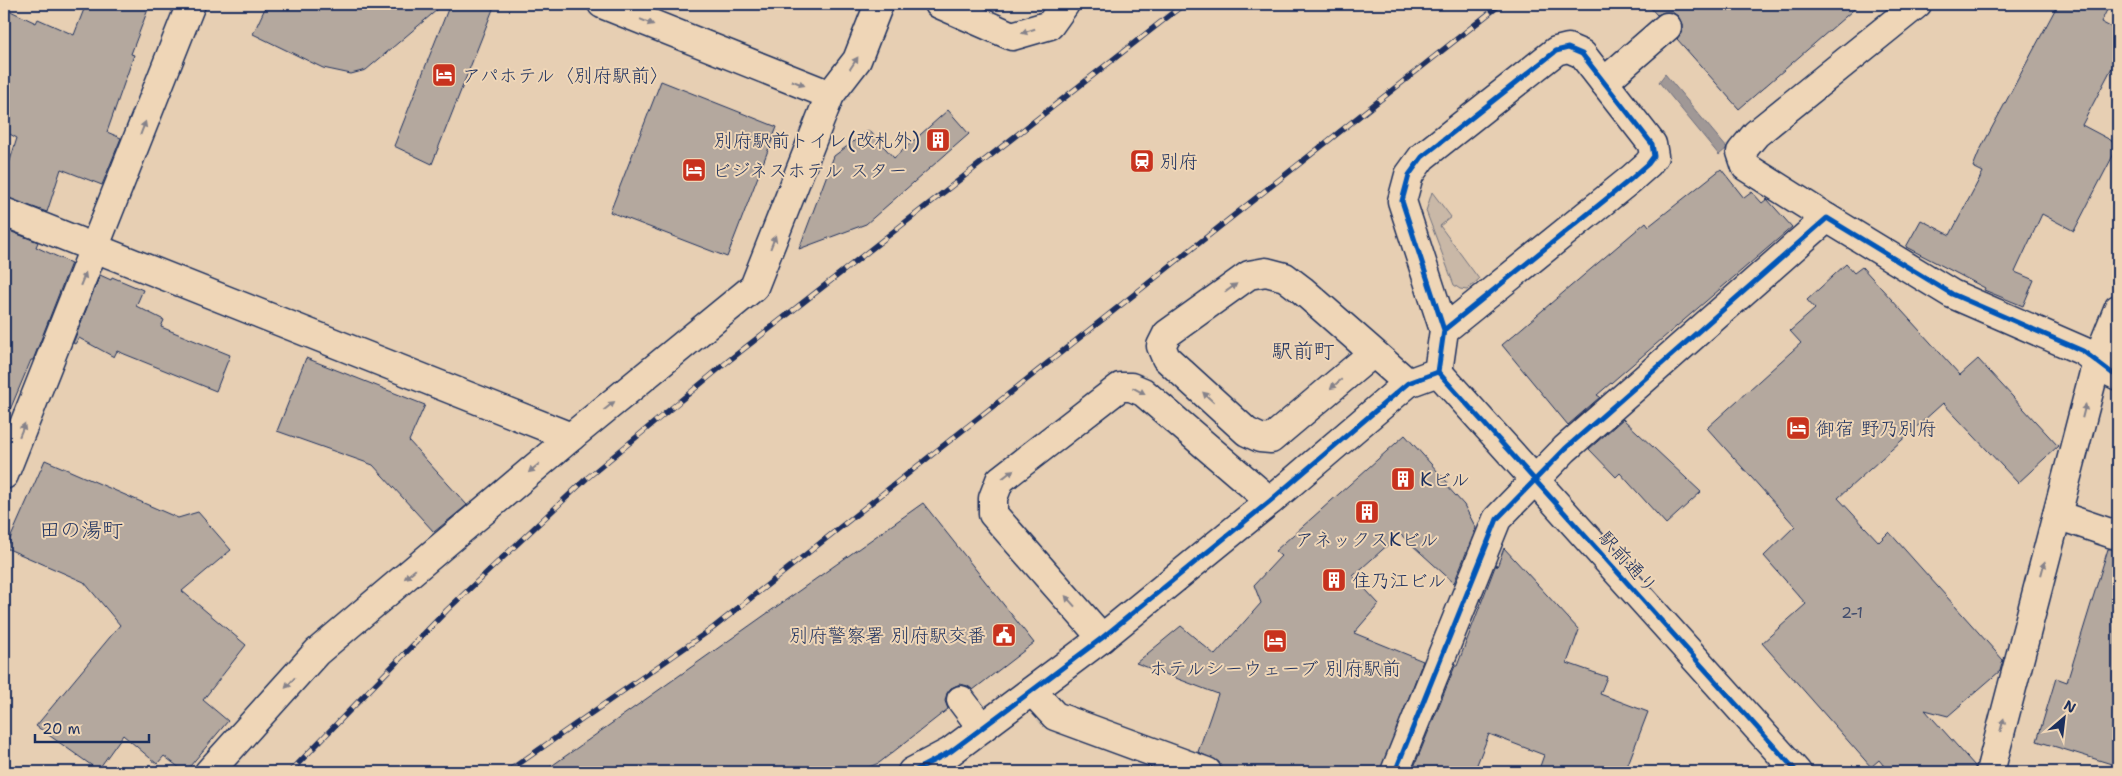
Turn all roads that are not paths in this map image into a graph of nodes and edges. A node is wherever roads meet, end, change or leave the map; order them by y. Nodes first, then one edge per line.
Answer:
1 (191, 4) edge
2 (602, 4) edge
3 (879, 4) edge
4 (939, 4) edge
5 (1065, 4) edge
6 (1917, 4) edge
7 (1667, 27) dead end
8 (1604, 82) junction
9 (830, 96) junction
10 (4, 212) edge
11 (1827, 218) junction
12 (95, 249) junction
13 (2118, 309) edge
14 (1444, 330) junction
15 (1373, 353) junction
16 (2108, 368) edge
17 (1438, 372) junction
18 (1408, 383) junction
19 (571, 437) junction
20 (4, 475) edge
21 (1534, 481) junction
22 (1270, 502) junction
23 (2057, 515) junction
24 (2113, 534) dead end
25 (1102, 638) junction
26 (1032, 691) junction
27 (961, 700) dead end
28 (982, 728) junction
29 (209, 772) edge
30 (912, 772) edge
31 (1207, 772) edge
32 (1395, 772) edge
33 (1797, 772) edge
34 (1990, 772) edge

12 -> 1 street
2 -> 9 street
9 -> 3 street
5 -> 4 street
6 - 11 street
7 - 8 street
8 - 14 street
8 - 14 street
19 -> 9 street
10 - 12 street
11 - 16 street
11 - 21 street
12 - 19 street
20 -> 12 street
13 - 16 street
14 - 17 street
15 -> 15 street
15 - 18 street
23 -> 16 street
17 - 18 street
17 - 21 street, 駅前通り
18 - 22 street
19 -> 29 street
21 - 32 street
21 - 33 street, 駅前通り
22 - 25 street
25 -> 22 street
23 - 24 street
34 -> 23 street
25 - 26 street
26 - 28 street
26 - 31 street
27 - 28 street
28 - 30 street

